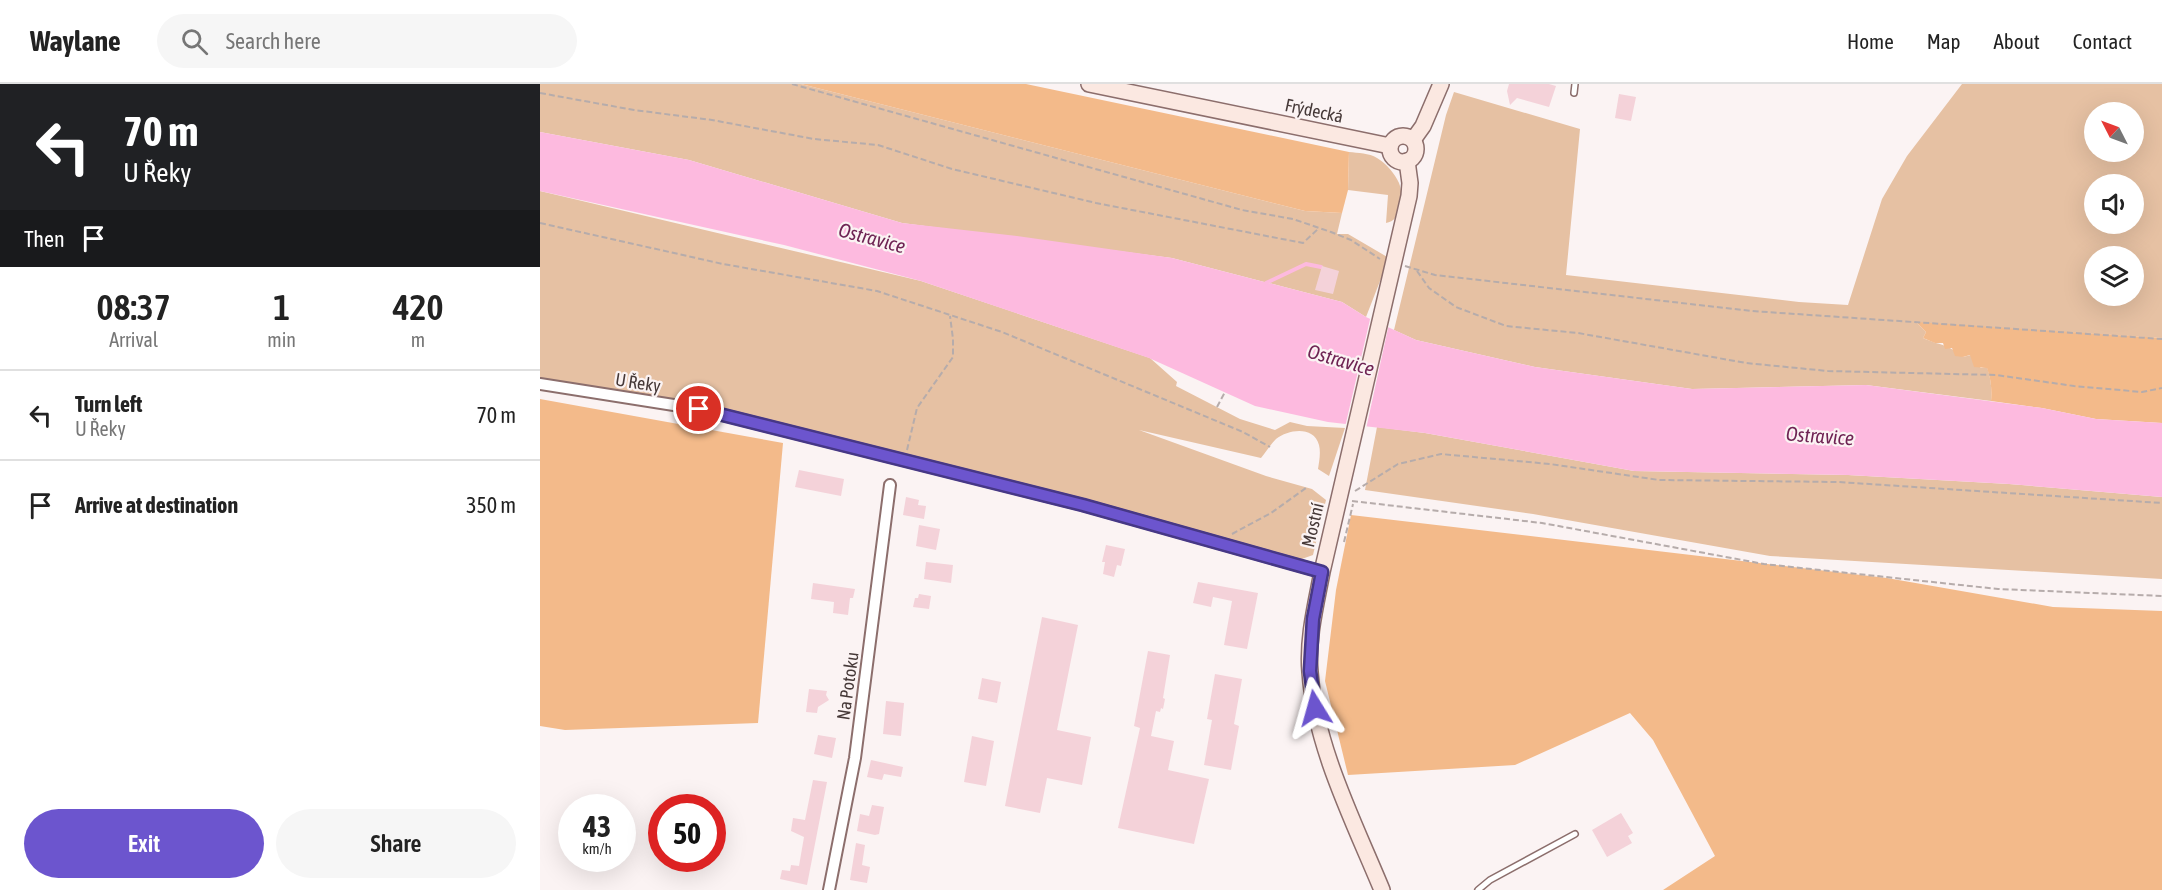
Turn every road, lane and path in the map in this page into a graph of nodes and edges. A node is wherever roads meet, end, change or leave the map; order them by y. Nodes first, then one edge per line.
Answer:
1 (792, 84) edge
2 (1089, 84) edge
3 (1441, 84) edge
4 (1575, 84) edge
5 (540, 93) edge
6 (1574, 93) dead end
7 (1413, 140) junction
8 (1390, 146) junction
9 (1407, 161) junction
10 (540, 223) edge
11 (1318, 228) junction
12 (1394, 263) junction
13 (1416, 270) junction
14 (949, 315) junction
15 (2162, 339) edge
16 (540, 384) edge
17 (2162, 388) edge
18 (1225, 392) dead end
19 (1217, 407) dead end
20 (1270, 447) dead end
21 (905, 461) junction
22 (890, 485) dead end
23 (1306, 488) dead end
24 (1355, 491) dead end
25 (1340, 496) junction
26 (2162, 503) edge
27 (1208, 540) junction
28 (1322, 572) junction
29 (2162, 596) edge
30 (1575, 834) dead end
31 (829, 890) edge
32 (1382, 890) edge
33 (1478, 890) edge

1 - 11 path
2 - 8 main road, Frýdecká
3 - 7 main road
4 - 6 lane
5 - 11 path
7 - 8 main road
7 - 9 main road
8 - 9 main road
9 - 12 main road, Mostní
10 - 14 path
11 - 12 path
12 - 13 path
12 - 25 main road, Mostní
13 - 15 path
13 - 17 path
14 - 20 path
14 - 21 path
16 - 21 street, U Řeky
18 - 19 path
21 - 27 street, U Řeky
22 - 31 street, Na Potoku
23 - 27 path
24 - 26 path
25 - 28 main road, Mostní
25 - 29 path
27 - 28 street, U Řeky
28 - 32 main road, Mostní
30 - 33 lane

